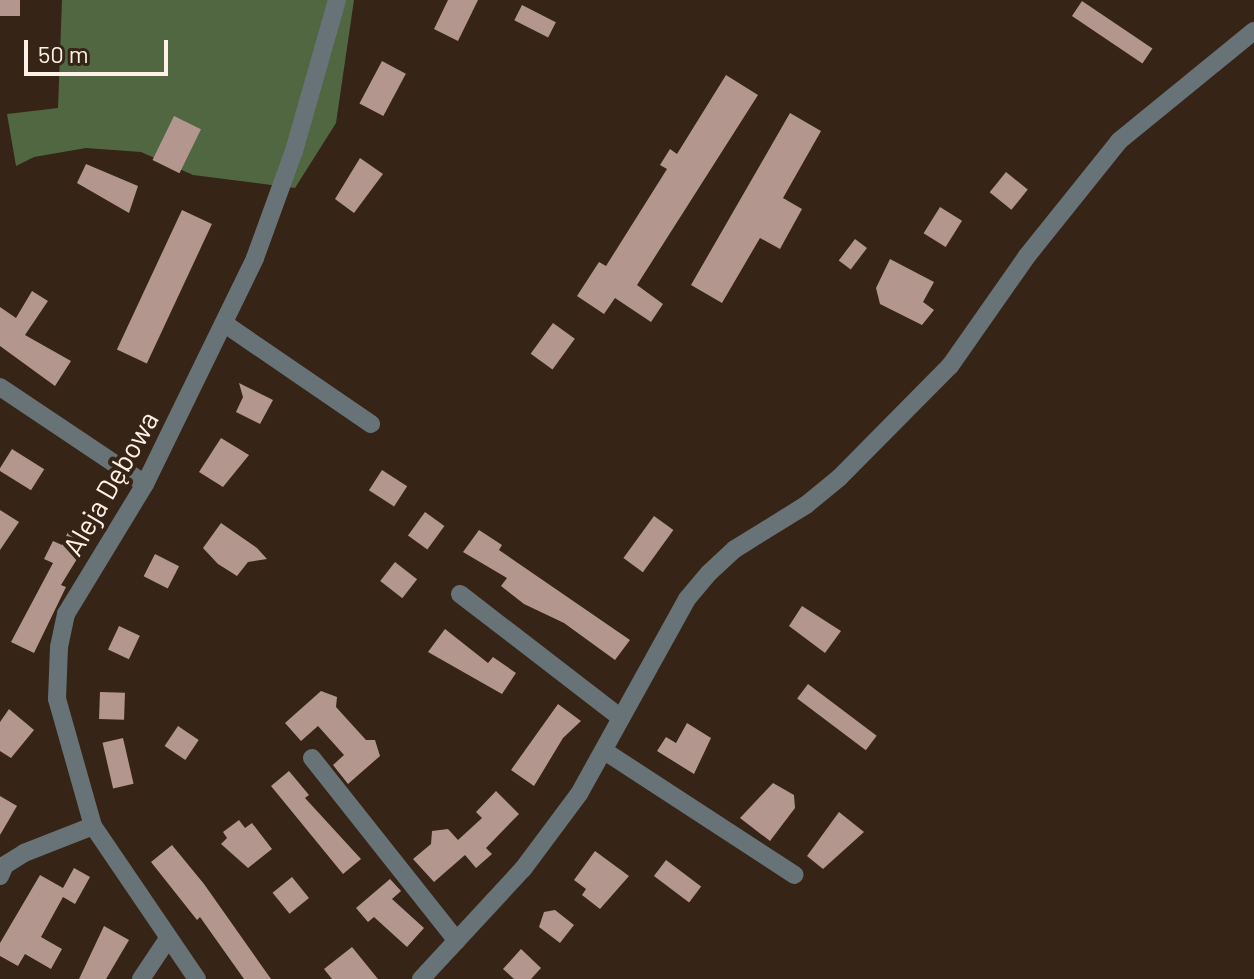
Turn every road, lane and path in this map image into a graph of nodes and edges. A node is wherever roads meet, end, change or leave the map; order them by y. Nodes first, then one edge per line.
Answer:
1 (337, 0) edge
2 (1254, 31) edge
3 (225, 324) junction
4 (0, 387) edge
5 (371, 424) dead end
6 (145, 484) junction
7 (460, 594) dead end
8 (621, 718) junction
9 (606, 752) junction
10 (312, 758) dead end
11 (93, 826) junction
12 (2, 868) edge
13 (795, 875) dead end
14 (167, 940) junction
15 (457, 941) junction
16 (141, 979) edge
17 (197, 979) edge
18 (421, 979) edge

1 - 3 street, Aleja Dębowa
2 - 8 street
3 - 5 street
3 - 6 street, Aleja Dębowa
4 - 6 street
6 - 11 street, Aleja Dębowa
7 - 8 street
8 - 9 street
9 - 13 street
9 - 15 street
10 - 15 street
11 - 12 street
11 - 14 street, Aleja Dębowa
14 - 16 street
14 - 17 street, Aleja Dębowa
15 - 18 street

